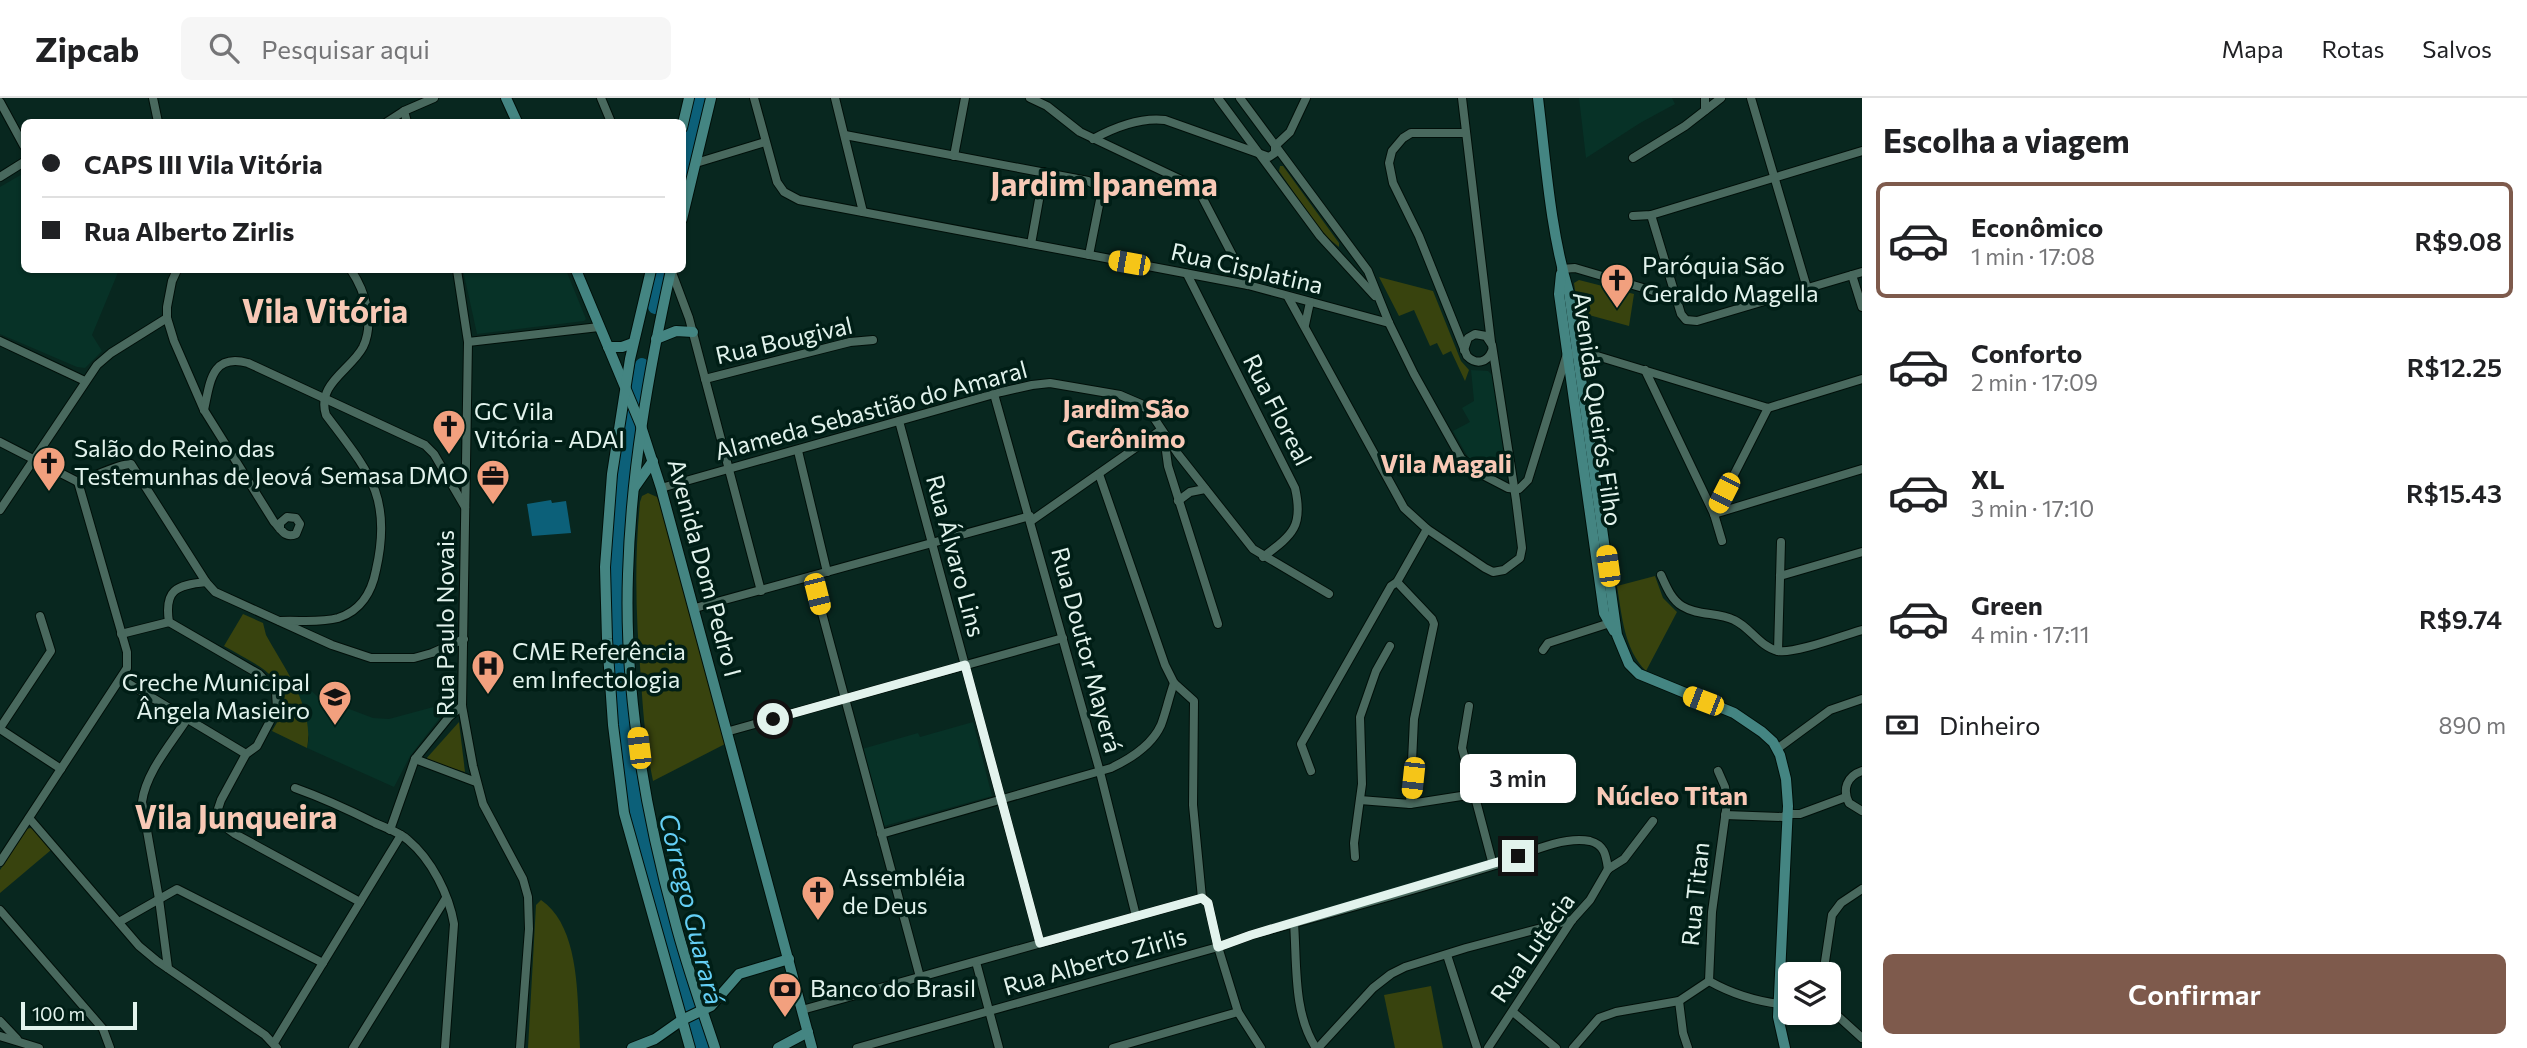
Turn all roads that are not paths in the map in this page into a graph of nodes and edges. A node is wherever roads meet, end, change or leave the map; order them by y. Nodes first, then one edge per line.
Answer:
1 (153, 98) edge
2 (433, 98) edge
3 (506, 98) edge
4 (601, 98) edge
5 (689, 98) edge
6 (711, 98) edge
7 (754, 98) edge
8 (835, 98) edge
9 (965, 98) edge
10 (1030, 98) edge
11 (1218, 98) edge
12 (1240, 98) edge
13 (1306, 98) edge
14 (1462, 98) edge
15 (1538, 98) edge
16 (1705, 98) edge
17 (1721, 98) edge
18 (1751, 98) edge
19 (0, 103) edge
20 (1705, 110) junction
21 (404, 111) junction
22 (157, 119) edge
23 (392, 119) edge
24 (406, 119) edge
25 (516, 119) edge
26 (610, 119) edge
27 (684, 119) edge
28 (1466, 133) junction
29 (845, 135) junction
30 (1093, 139) junction
31 (21, 141) edge
32 (765, 142) junction
33 (1275, 146) junction
34 (1862, 151) edge
35 (1260, 154) junction
36 (954, 156) junction
37 (1633, 158) dead end
38 (696, 163) junction
39 (21, 164) edge
40 (1044, 172) junction
41 (0, 177) edge
42 (1774, 178) junction
43 (686, 203) edge
44 (863, 212) junction
45 (1633, 215) dead end
46 (1651, 215) junction
47 (1031, 244) junction
48 (1088, 255) junction
49 (1561, 269) junction
50 (1862, 272) edge
51 (176, 273) edge
52 (353, 273) edge
53 (457, 273) edge
54 (577, 273) edge
55 (650, 273) edge
56 (670, 273) edge
57 (672, 273) edge
58 (1187, 274) junction
59 (1852, 275) junction
60 (1248, 285) junction
61 (1807, 288) junction
62 (1288, 297) junction
63 (1677, 299) junction
64 (1310, 302) junction
65 (1381, 302) junction
66 (1862, 307) edge
67 (167, 318) junction
68 (1389, 323) junction
69 (1305, 325) junction
70 (599, 327) junction
71 (1490, 328) junction
72 (1457, 329) junction
73 (693, 332) junction
74 (1482, 334) junction
75 (1471, 336) junction
76 (656, 339) junction
77 (873, 340) dead end
78 (0, 341) edge
79 (468, 342) junction
80 (634, 343) junction
81 (1492, 346) junction
82 (608, 347) junction
83 (1464, 350) junction
84 (1572, 352) junction
85 (1482, 361) junction
86 (1495, 370) junction
87 (1645, 370) junction
88 (705, 379) junction
89 (1862, 379) edge
90 (1576, 380) junction
91 (85, 381) junction
92 (1557, 385) junction
93 (625, 388) junction
94 (995, 394) junction
95 (325, 399) junction
96 (1768, 408) junction
97 (204, 410) junction
98 (639, 420) junction
99 (898, 421) junction
100 (1162, 432) junction
101 (0, 442) edge
102 (798, 451) junction
103 (35, 459) junction
104 (653, 461) junction
105 (1862, 469) edge
106 (728, 470) junction
107 (1099, 474) junction
108 (78, 482) junction
109 (634, 488) junction
110 (662, 488) junction
111 (1205, 489) junction
112 (1515, 490) junction
113 (1178, 501) junction
114 (466, 508) junction
115 (0, 510) edge
116 (1714, 514) junction
117 (1030, 519) junction
118 (281, 529) junction
119 (1427, 529) junction
120 (1721, 541) dead end
121 (1781, 541) dead end
122 (932, 543) junction
123 (1862, 552) edge
124 (1263, 556) junction
125 (827, 572) junction
126 (1661, 575) dead end
127 (813, 576) junction
128 (1780, 576) junction
129 (206, 582) junction
130 (1397, 582) junction
131 (761, 591) junction
132 (1329, 594) dead end
133 (695, 608) junction
134 (40, 616) dead end
135 (277, 621) junction
136 (169, 622) junction
137 (1612, 622) junction
138 (1218, 624) dead end
139 (1862, 630) edge
140 (121, 634) junction
141 (1063, 638) junction
142 (464, 639) junction
143 (1390, 646) dead end
144 (1543, 650) dead end
145 (1778, 651) junction
146 (965, 665) junction
147 (121, 679) junction
148 (1174, 683) junction
149 (844, 699) junction
150 (1862, 699) edge
151 (462, 706) junction
152 (1469, 706) dead end
153 (187, 719) junction
154 (0, 729) edge
155 (726, 732) junction
156 (1777, 749) junction
157 (246, 754) junction
158 (415, 759) junction
159 (61, 769) junction
160 (1311, 771) dead end
161 (1718, 771) dead end
162 (1862, 771) edge
163 (1100, 772) junction
164 (476, 782) junction
165 (295, 788) dead end
166 (1474, 794) junction
167 (1846, 797) junction
168 (1001, 800) junction
169 (1360, 800) junction
170 (1410, 804) junction
171 (1862, 811) edge
172 (1788, 814) junction
173 (1725, 815) junction
174 (29, 818) junction
175 (1653, 821) dead end
176 (390, 830) junction
177 (881, 834) junction
178 (401, 835) junction
179 (1356, 857) dead end
180 (0, 862) edge
181 (1493, 865) junction
182 (1608, 869) junction
183 (1862, 889) edge
184 (446, 898) junction
185 (1202, 898) junction
186 (159, 900) junction
187 (360, 902) junction
188 (0, 910) edge
189 (1136, 916) junction
190 (1572, 920) junction
191 (119, 922) junction
192 (1294, 923) junction
193 (1040, 943) junction
194 (1218, 947) junction
195 (1447, 955) junction
196 (789, 959) junction
197 (976, 962) junction
198 (1786, 962) edge
199 (1825, 962) edge
200 (323, 963) junction
201 (167, 968) junction
202 (920, 977) junction
203 (1709, 981) junction
204 (1679, 1001) junction
205 (1778, 1004) edge
206 (802, 1010) junction
207 (989, 1012) junction
208 (1237, 1012) junction
209 (1513, 1012) junction
210 (692, 1015) junction
211 (1841, 1019) edge
212 (0, 1021) edge
213 (1781, 1025) edge
214 (808, 1032) junction
215 (0, 1036) edge
216 (1862, 1038) edge
217 (17, 1040) junction
218 (653, 1044) edge
219 (276, 1046) edge
220 (39, 1048) edge
221 (110, 1048) edge
222 (354, 1048) edge
223 (445, 1048) edge
224 (520, 1048) edge
225 (632, 1048) edge
226 (691, 1048) edge
227 (715, 1048) edge
228 (778, 1048) edge
229 (812, 1048) edge
230 (857, 1048) edge
231 (999, 1048) edge
232 (1113, 1048) edge
233 (1261, 1048) edge
234 (1317, 1048) edge
235 (1477, 1048) edge
236 (1488, 1048) edge
237 (1556, 1048) edge
238 (1573, 1048) edge
239 (1688, 1048) edge
240 (1784, 1048) edge

1 - 22 street
2 - 21 street
3 - 25 main road
4 - 26 street
5 - 27 main road
6 - 38 main road
7 - 32 street, Rua Cisplatina
8 - 29 street
9 - 36 street
10 - 30 street
11 - 35 street
12 - 33 street
13 - 33 street
14 - 28 street
15 - 49 main road, Avenida Queirós Filho
16 - 20 street
17 - 20 street
18 - 42 street
19 - 31 street
20 - 37 street
21 - 23 street
21 - 24 street
28 - 71 street
28 - 72 street
29 - 36 street
29 - 44 street
30 - 35 street
30 - 60 street
32 - 38 street
32 - 44 street, Rua Cisplatina
33 - 35 street
33 - 65 street
34 - 42 street
35 - 65 street
36 - 40 street
38 - 43 main road
39 - 41 street
40 - 47 street
40 - 48 street
42 - 46 street
42 - 61 street
44 - 47 street, Rua Cisplatina
45 - 46 street
46 - 63 street
47 - 48 street, Rua Cisplatina
48 - 58 street, Rua Cisplatina
49 - 63 street
49 - 84 main road, Avenida Queirós Filho
50 - 59 street
51 - 67 street
52 - 95 street
53 - 79 street, Rua Paulo Novais
54 - 70 main road, Avenida Dom Pedro I
55 - 80 main road
56 - 76 main road
57 - 73 street
58 - 60 street, Rua Cisplatina
58 - 124 street, Rua Floreal
59 - 61 street
59 - 66 street
60 - 62 street, Rua Cisplatina
61 - 63 street
62 - 64 street, Rua Cisplatina
62 - 69 street
64 - 68 street, Rua Cisplatina
64 - 69 street
65 - 68 street
67 - 91 street
67 - 97 street
68 - 112 street
69 - 119 street
70 - 79 street
70 - 82 main road, Avenida Dom Pedro I
71 - 74 street
71 - 81 street
72 - 75 street
72 - 83 street
73 - 76 main road
73 - 88 street
74 - 75 street
74 - 81 street
75 - 83 street
76 - 98 main road
77 - 88 street, Rua Bougival
78 - 91 street
79 - 114 street, Rua Paulo Novais
80 - 82 main road
80 - 93 main road
81 - 85 street
81 - 86 street
82 - 93 main road, Avenida Dom Pedro I
83 - 85 street
84 - 87 street
84 - 90 main road, Avenida Queirós Filho
84 - 92 street
85 - 86 street
86 - 112 street
87 - 96 street
87 - 116 street
88 - 106 street
89 - 96 street
90 - 92 street
90 - 137 main road, Avenida Queirós Filho
91 - 103 street
92 - 112 street
93 - 98 main road, Avenida Dom Pedro I
93 - 210 main road
94 - 99 street, Alameda Sebastião do Amaral
94 - 100 street, Alameda Sebastião do Amaral
94 - 117 street, Rua Doutor Mayerá
95 - 97 street
95 - 114 street
95 - 135 street
96 - 116 street
97 - 118 street
98 - 104 main road, Avenida Dom Pedro I
98 - 109 main road
99 - 102 street, Alameda Sebastião do Amaral
99 - 122 street, Rua Álvaro Lins
100 - 107 street
100 - 111 street, Alameda Sebastião do Amaral
100 - 113 street
101 - 103 street
102 - 106 street, Alameda Sebastião do Amaral
102 - 125 street
103 - 108 street
103 - 115 street
104 - 109 main road
104 - 110 main road, Avenida Dom Pedro I
105 - 116 street
106 - 110 street, Alameda Sebastião do Amaral
106 - 131 street
107 - 117 street
107 - 148 street
108 - 129 street
108 - 140 street
109 - 110 main road
109 - 210 main road
110 - 133 main road, Avenida Dom Pedro I
111 - 113 street
111 - 124 street, Alameda Sebastião do Amaral
112 - 119 street
113 - 138 street
114 - 142 street, Rua Paulo Novais
116 - 120 street
117 - 122 street
117 - 141 street, Rua Doutor Mayerá
118 - 118 street
119 - 130 street
121 - 128 street
122 - 125 street
122 - 146 street, Rua Álvaro Lins
123 - 128 street
124 - 132 street, Alameda Sebastião do Amaral
125 - 127 street
126 - 145 street
127 - 131 street
127 - 149 street
128 - 145 street
129 - 135 street
129 - 136 street
130 - 160 street
130 - 170 street
131 - 133 street
133 - 155 main road, Avenida Dom Pedro I
134 - 154 street
135 - 142 street
136 - 140 street
136 - 157 street
137 - 144 street
137 - 156 main road, Avenida Queirós Filho
139 - 145 street
140 - 147 street
141 - 146 street
141 - 163 street, Rua Doutor Mayerá
142 - 151 street, Rua Paulo Novais
143 - 169 street
146 - 149 street
146 - 168 street, Rua Álvaro Lins
147 - 153 street
147 - 159 street
148 - 163 street
148 - 185 street
149 - 155 street
149 - 177 street
150 - 156 street
151 - 158 street
151 - 164 street, Rua Paulo Novais
152 - 166 street
153 - 157 street
153 - 186 street
154 - 159 street
155 - 196 main road, Avenida Dom Pedro I
156 - 172 main road
157 - 187 street
158 - 164 street
158 - 176 street
159 - 174 street
161 - 173 street, Rua Titan
162 - 167 street
163 - 168 street
163 - 189 street, Rua Doutor Mayerá
164 - 224 street, Rua Paulo Novais
165 - 176 street
166 - 170 street
166 - 181 street
167 - 171 street
167 - 172 street
168 - 177 street
168 - 193 street, Rua Álvaro Lins
169 - 170 street
169 - 179 street
172 - 173 street
172 - 198 main road
173 - 203 street, Rua Titan
174 - 180 street
174 - 191 street
175 - 182 street, Rua Lutécia
176 - 178 street
177 - 202 street
178 - 184 street
178 - 187 street
181 - 182 street, Rua Alberto Zirlis
181 - 192 street, Rua Alberto Zirlis
182 - 190 street, Rua Lutécia
183 - 199 street
184 - 222 street
184 - 223 street
185 - 189 street
185 - 194 street
186 - 191 street
186 - 200 street
186 - 201 street
187 - 200 street
188 - 221 street
189 - 193 street
190 - 195 street
190 - 209 street, Rua Lutécia
191 - 201 street
192 - 194 street, Rua Alberto Zirlis
192 - 234 street
193 - 197 street
194 - 207 street, Rua Alberto Zirlis
194 - 208 street
195 - 234 street
195 - 235 street
196 - 206 main road, Avenida Dom Pedro I
196 - 210 main road
197 - 202 street
197 - 207 street
200 - 219 street
201 - 219 street
202 - 206 street
203 - 204 street
203 - 205 street
204 - 238 street
204 - 239 street
206 - 214 main road, Avenida Dom Pedro I
207 - 230 street, Rua Alberto Zirlis
207 - 231 street
208 - 232 street
208 - 233 street
209 - 236 street, Rua Lutécia
209 - 237 street
210 - 218 main road
210 - 226 main road
210 - 227 main road
211 - 216 street
212 - 217 street
213 - 240 main road
214 - 228 main road
214 - 229 main road, Avenida Dom Pedro I
215 - 217 street
217 - 220 street
218 - 225 main road

